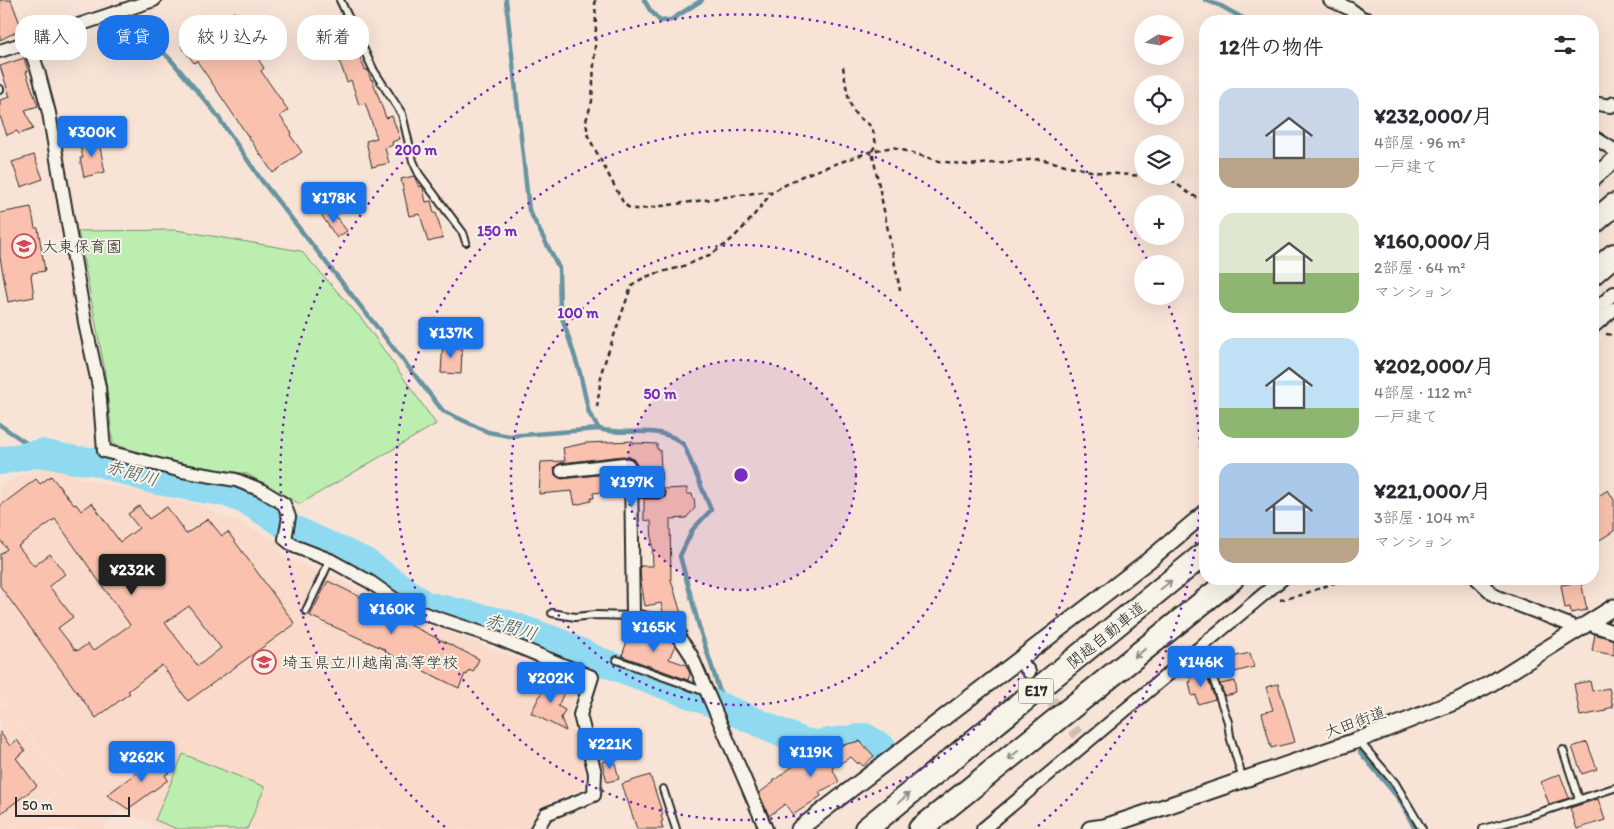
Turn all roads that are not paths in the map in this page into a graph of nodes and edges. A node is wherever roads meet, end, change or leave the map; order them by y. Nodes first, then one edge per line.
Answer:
1 (154, 0) edge
2 (340, 0) edge
3 (1330, 0) edge
4 (1359, 15) edge
5 (87, 22) edge
6 (15, 46) edge
7 (0, 51) edge
8 (34, 60) edge
9 (1599, 104) edge
10 (1613, 106) edge
11 (1599, 140) edge
12 (1614, 150) edge
13 (1614, 205) edge
14 (1599, 218) edge
15 (466, 242) dead end
16 (1614, 255) edge
17 (1599, 268) edge
18 (1614, 293) edge
19 (1599, 307) edge
20 (1614, 309) edge
21 (1599, 322) edge
22 (562, 471) dead end
23 (632, 494) junction
24 (661, 494) dead end
25 (1199, 518) edge
26 (1199, 558) edge
27 (330, 560) junction
28 (1225, 585) edge
29 (1275, 585) edge
30 (1483, 585) edge
31 (1614, 607) edge
32 (306, 611) dead end
33 (552, 613) dead end
34 (632, 616) junction
35 (1591, 621) junction
36 (1574, 631) junction
37 (1614, 632) edge
38 (1200, 648) junction
39 (1019, 659) junction
40 (617, 660) dead end
41 (1029, 672) tunnel mouth
42 (710, 700) junction
43 (1361, 739) junction
44 (1563, 750) dead end
45 (1243, 780) junction
46 (663, 789) dead end
47 (1614, 790) edge
48 (1579, 799) junction
49 (537, 829) edge
50 (676, 829) edge
51 (766, 829) edge
52 (799, 829) edge
53 (866, 829) edge
54 (920, 829) edge
55 (983, 829) edge
56 (1090, 829) edge
57 (1422, 829) edge
58 (1483, 829) edge

1 - 5 street
2 - 15 lane
3 - 4 street
6 - 7 street
8 - 27 street
9 - 10 street
11 - 12 street
13 - 14 highway
16 - 17 highway
18 - 19 street
20 - 21 street
22 - 23 street
23 - 24 lane
23 - 34 street
25 - 39 street
53 -> 26 highway, 関越自動車道 / E17
27 - 32 lane
27 - 49 street
28 -> 54 highway, E17
29 - 38 street
30 - 36 street
31 - 35 street, 大田街道
33 - 34 lane
34 - 42 street
35 - 36 street, 大田街道
35 - 37 street
36 - 43 street, 大田街道
38 - 45 lane
38 - 55 street
39 - 41 street
39 - 52 street
40 - 42 lane
42 - 51 street
43 - 45 street, 大田街道
43 - 57 lane
44 - 48 lane
45 - 56 street, 大田街道
46 - 50 lane
47 - 48 lane
48 - 58 lane

